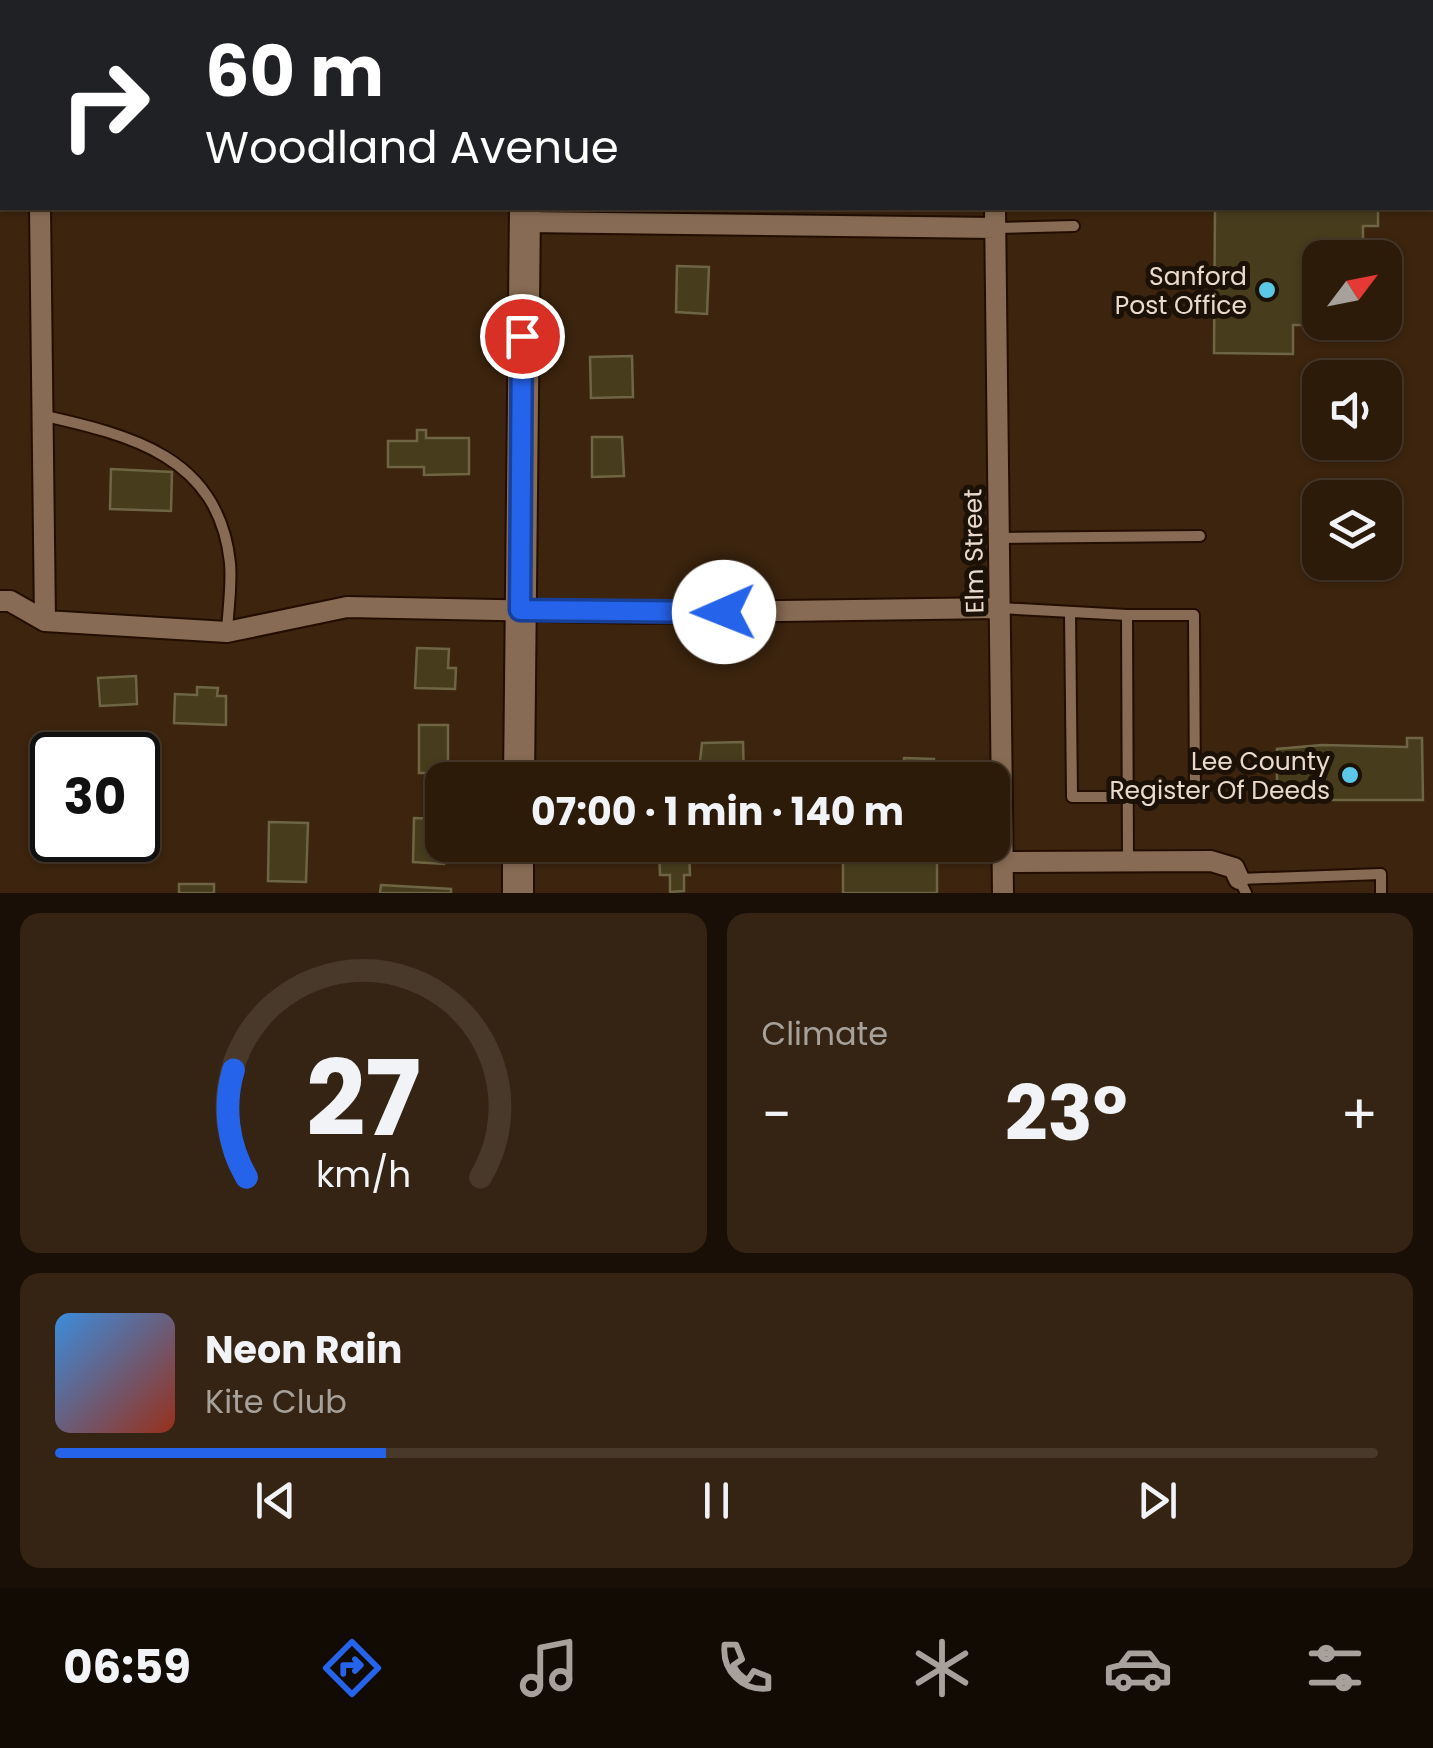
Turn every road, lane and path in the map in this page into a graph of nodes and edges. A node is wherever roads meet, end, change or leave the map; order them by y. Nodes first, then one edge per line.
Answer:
1 (40, 210) edge
2 (525, 215) edge
3 (995, 218) edge
4 (1074, 226) dead end
5 (40, 415) junction
6 (1200, 536) dead end
7 (999, 538) junction
8 (0, 602) edge
9 (1000, 608) junction
10 (520, 610) junction
11 (1070, 612) junction
12 (1127, 615) junction
13 (45, 621) junction
14 (227, 632) junction
15 (519, 762) edge
16 (1002, 762) edge
17 (1128, 797) junction
18 (1128, 861) junction
19 (518, 862) edge
20 (1003, 862) edge
21 (1010, 862) edge
22 (1242, 886) edge
23 (518, 893) edge
24 (1004, 893) edge
25 (1381, 893) edge

1 - 5 street
2 - 3 street
2 - 10 street
3 - 4 lane
3 - 7 street, Elm Street
5 - 13 street
5 - 14 lane
6 - 7 lane
7 - 9 street, Elm Street
8 - 13 street
9 - 10 street
9 - 11 lane
9 - 16 street, Elm Street
10 - 14 street
10 - 15 street
11 - 12 lane
11 - 17 lane
12 - 17 lane
12 - 17 lane
13 - 14 street
17 - 18 lane
18 - 21 street
18 - 22 street
19 - 23 street
20 - 24 street, Elm Street
22 - 25 lane

